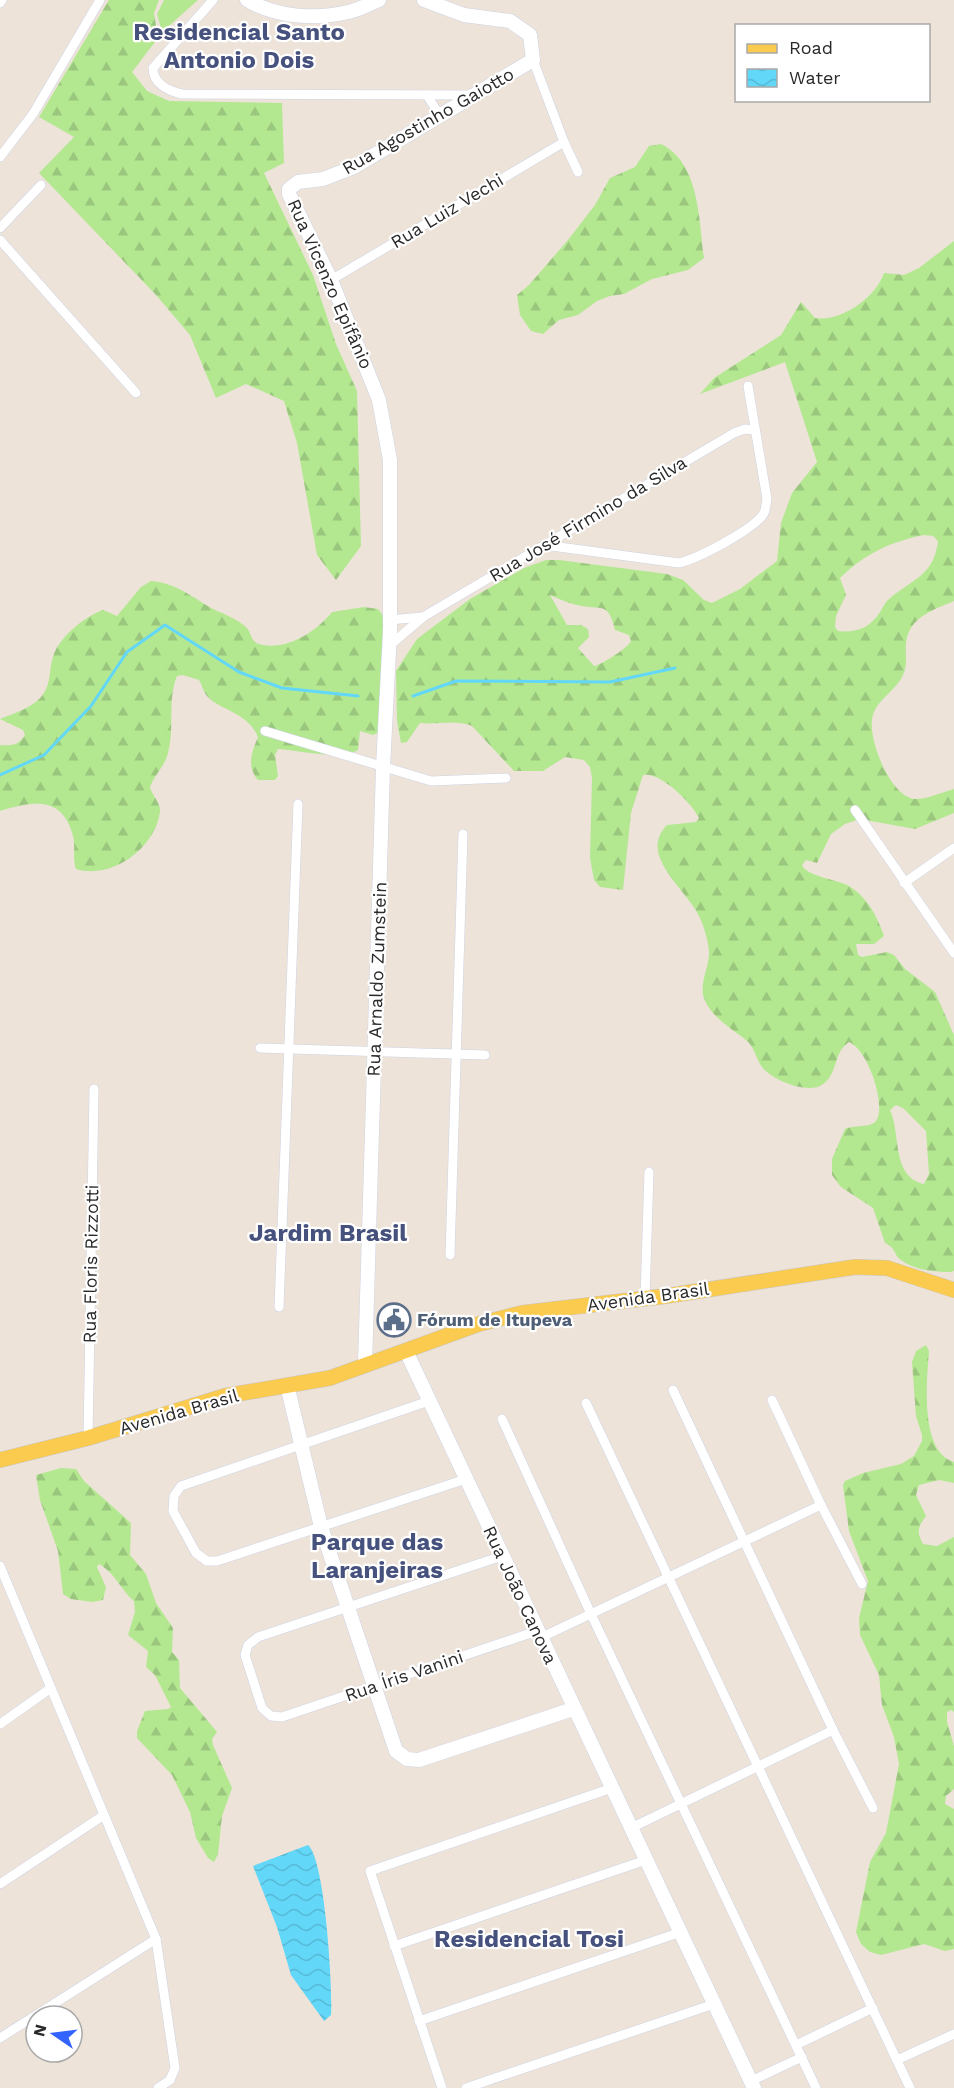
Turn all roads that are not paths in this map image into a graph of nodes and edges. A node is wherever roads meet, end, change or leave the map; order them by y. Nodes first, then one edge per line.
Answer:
1 (100, 0) edge
2 (213, 0) edge
3 (247, 0) edge
4 (379, 0) edge
5 (424, 0) edge
6 (533, 60) junction
7 (427, 95) junction
8 (477, 95) junction
9 (440, 117) junction
10 (564, 142) junction
11 (1, 154) edge
12 (578, 172) dead end
13 (41, 185) dead end
14 (289, 189) joint
15 (0, 228) edge
16 (0, 240) edge
17 (331, 280) junction
18 (748, 386) dead end
19 (136, 393) dead end
20 (755, 430) junction
21 (544, 545) junction
22 (389, 592) joint
23 (423, 616) junction
24 (389, 620) junction
25 (389, 646) junction
26 (264, 731) dead end
27 (383, 766) junction
28 (506, 778) dead end
29 (298, 804) dead end
30 (855, 810) dead end
31 (464, 834) dead end
32 (954, 848) edge
33 (904, 883) junction
34 (954, 953) edge
35 (260, 1048) dead end
36 (291, 1048) junction
37 (375, 1050) junction
38 (456, 1054) junction
39 (485, 1054) dead end
40 (94, 1089) dead end
41 (649, 1172) dead end
42 (450, 1254) dead end
43 (954, 1290) edge
44 (645, 1298) junction
45 (279, 1307) dead end
46 (406, 1351) junction
47 (365, 1365) junction
48 (287, 1385) junction
49 (673, 1390) dead end
50 (772, 1400) dead end
51 (429, 1401) junction
52 (586, 1403) dead end
53 (502, 1419) dead end
54 (88, 1438) junction
55 (301, 1445) junction
56 (0, 1460) edge
57 (466, 1479) junction
58 (821, 1505) junction
59 (321, 1527) junction
60 (744, 1542) junction
61 (502, 1556) junction
62 (1, 1570) edge
63 (669, 1578) junction
64 (862, 1584) dead end
65 (348, 1607) junction
66 (591, 1614) junction
67 (539, 1635) junction
68 (374, 1686) junction
69 (51, 1688) junction
70 (573, 1709) junction
71 (0, 1724) edge
72 (833, 1730) junction
73 (758, 1766) junction
74 (612, 1788) junction
75 (682, 1803) junction
76 (873, 1808) dead end
77 (104, 1815) junction
78 (630, 1828) junction
79 (646, 1860) junction
80 (0, 1884) edge
81 (681, 1932) junction
82 (156, 1939) junction
83 (394, 1946) junction
84 (714, 2004) junction
85 (873, 2008) junction
86 (420, 2021) junction
87 (954, 2034) edge
88 (0, 2038) edge
89 (796, 2045) junction
90 (802, 2057) junction
91 (897, 2060) junction
92 (752, 2085) edge
93 (158, 2088) edge
94 (442, 2088) edge
95 (466, 2088) edge
96 (816, 2088) edge
97 (910, 2088) edge

1 - 11 street
2 - 7 street
3 - 4 street
5 - 6 street
6 - 8 street, Rua Agostinho Gaiotto
6 - 10 street
7 - 8 street
7 - 9 street
8 - 9 street, Rua Agostinho Gaiotto
9 - 14 street, Rua Agostinho Gaiotto
10 - 12 street
10 - 17 street, Rua Luiz Vechi
13 - 15 street
14 - 17 street, Rua Vicenzo Epifânio
16 - 19 street
17 - 22 street, Rua Vicenzo Epifânio
18 - 20 street
20 - 21 street, Rua José Firmino da Silva
20 - 21 street
21 - 23 street, Rua José Firmino da Silva
22 - 24 street, Rua Arnaldo Zumstein
23 - 24 street, Rua José Firmino da Silva
23 - 25 street, Rua José Firmino da Silva
24 - 25 street, Rua Arnaldo Zumstein
25 - 27 street, Rua Arnaldo Zumstein
26 - 27 street
27 - 28 street
27 - 37 street, Rua Arnaldo Zumstein
29 - 36 street
30 - 33 street
31 - 38 street
32 - 33 street
33 - 34 street
35 - 36 street
36 - 37 street
36 - 45 street
37 - 38 street
37 - 47 street, Rua Arnaldo Zumstein
38 - 39 street
38 - 42 street
40 - 54 street, Rua Floris Rizzotti
41 - 44 street
43 - 44 main road, Avenida Brasil
44 - 46 main road, Avenida Brasil
46 - 47 main road, Avenida Brasil
46 - 51 street, Rua João Canova
47 - 48 main road, Avenida Brasil
48 - 54 main road, Avenida Brasil
48 - 55 street
49 - 60 street
50 - 58 street
51 - 55 street
51 - 57 street, Rua João Canova
52 - 63 street
53 - 66 street
54 - 56 main road, Avenida Brasil
55 - 59 street
55 - 59 street
57 - 59 street
57 - 61 street, Rua João Canova
58 - 60 street, Rua Íris Vanini
58 - 64 street
59 - 65 street
60 - 63 street, Rua Íris Vanini
60 - 72 street
61 - 65 street
61 - 67 street, Rua João Canova
62 - 69 street
63 - 66 street, Rua Íris Vanini
63 - 73 street
65 - 68 street
65 - 68 street, Rua Íris Vanini
66 - 67 street, Rua Íris Vanini
66 - 75 street
67 - 68 street, Rua Íris Vanini
67 - 70 street, Rua João Canova
68 - 70 street
69 - 71 street
69 - 77 street
70 - 74 street, Rua João Canova
72 - 73 street
72 - 76 street
73 - 75 street
73 - 85 street
74 - 78 street, Rua João Canova
74 - 83 street
75 - 78 street
75 - 89 street
77 - 80 street
77 - 82 street
78 - 79 street, Rua João Canova
79 - 81 street, Rua João Canova
79 - 83 street
81 - 84 street, Rua João Canova
81 - 86 street
82 - 88 street
82 - 93 street
83 - 86 street
84 - 92 street, Rua João Canova
84 - 95 street
85 - 89 street
85 - 91 street
86 - 94 street
87 - 91 street
89 - 90 street
90 - 92 street
90 - 96 street
91 - 97 street

